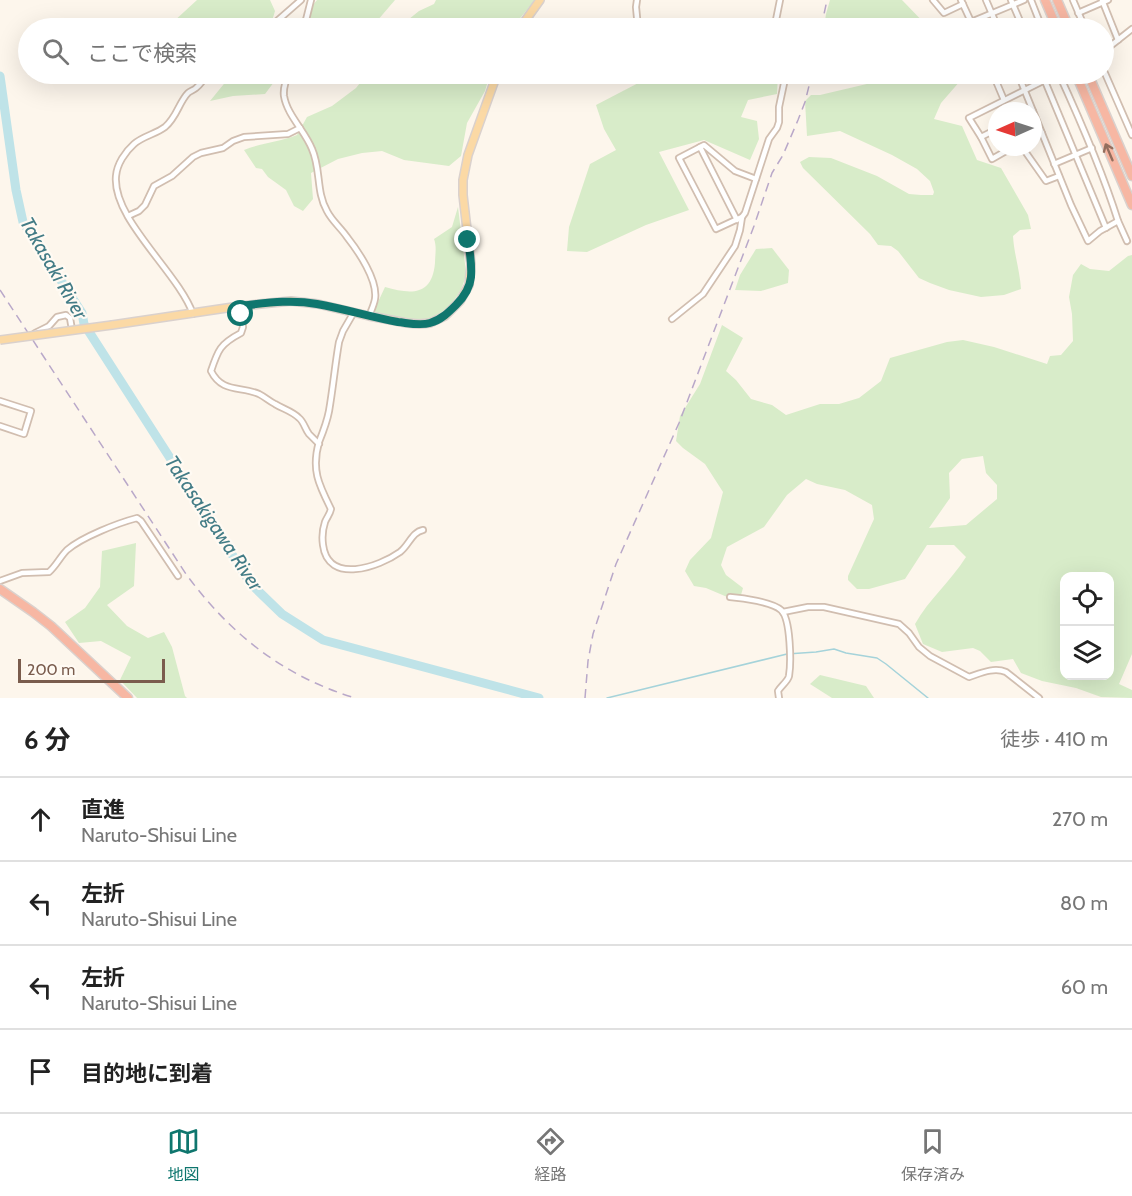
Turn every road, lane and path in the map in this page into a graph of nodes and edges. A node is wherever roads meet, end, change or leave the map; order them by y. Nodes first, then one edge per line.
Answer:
1 (300, 0) edge
2 (311, 0) edge
3 (540, 0) edge
4 (638, 0) edge
5 (780, 0) edge
6 (933, 0) edge
7 (986, 0) edge
8 (1024, 0) edge
9 (1031, 0) edge
10 (1045, 0) edge
11 (1057, 0) edge
12 (1073, 0) edge
13 (1104, 1) edge
14 (962, 2) edge
15 (1012, 2) edge
16 (992, 13) junction
17 (1078, 13) junction
18 (280, 18) edge
19 (306, 18) edge
20 (527, 18) edge
21 (637, 18) edge
22 (776, 18) edge
23 (969, 18) edge
24 (980, 18) edge
25 (994, 18) edge
26 (1019, 18) edge
27 (1038, 18) edge
28 (1053, 18) edge
29 (1065, 18) edge
30 (1080, 18) edge
31 (1110, 18) edge
32 (1114, 29) edge
33 (1132, 29) edge
34 (1118, 40) junction
35 (1114, 43) edge
36 (200, 84) edge
37 (285, 84) edge
38 (494, 84) edge
39 (784, 84) edge
40 (997, 84) edge
41 (1022, 84) edge
42 (1037, 84) edge
43 (1047, 84) edge
44 (1063, 84) edge
45 (1080, 84) edge
46 (1092, 84) edge
47 (1110, 84) edge
48 (1025, 90) junction
49 (1004, 100) junction
50 (1029, 102) edge
51 (300, 128) junction
52 (988, 133) edge
53 (1042, 133) edge
54 (1132, 135) edge
55 (981, 136) junction
56 (700, 147) junction
57 (1092, 148) junction
58 (988, 151) edge
59 (1076, 155) junction
60 (1028, 156) edge
61 (1054, 164) junction
62 (1059, 176) junction
63 (1132, 176) edge
64 (756, 179) junction
65 (1132, 206) edge
66 (128, 216) junction
67 (740, 218) junction
68 (1118, 221) junction
69 (1106, 228) junction
70 (1132, 230) edge
71 (1124, 233) junction
72 (1127, 241) dead end
73 (240, 306) junction
74 (354, 312) junction
75 (193, 314) junction
76 (369, 316) junction
77 (672, 319) dead end
78 (72, 330) junction
79 (35, 333) dead end
80 (0, 340) edge
81 (0, 401) edge
82 (0, 426) edge
83 (319, 444) junction
84 (423, 530) dead end
85 (178, 576) dead end
86 (0, 581) edge
87 (0, 590) edge
88 (730, 597) dead end
89 (783, 612) junction
90 (128, 698) edge
91 (779, 698) edge
92 (1039, 698) edge

1 - 18 street
2 - 19 street
3 - 20 main road
4 - 21 street
5 - 22 street
6 - 14 street
7 - 16 street
8 - 15 street
9 - 27 street
10 - 28 highway
11 - 29 highway
12 - 17 street
13 - 17 street
13 - 31 street
14 - 23 street
15 - 16 street
15 - 26 street
16 - 24 street
16 - 25 street
17 - 30 street
32 - 34 street
33 - 34 street
34 - 35 street
36 - 66 street
37 - 51 street
38 - 76 main road
39 - 64 street
40 - 49 street
41 - 48 street
42 - 48 street
43 - 59 street
44 - 57 street
65 -> 45 highway
46 - 63 highway
47 - 54 street
48 - 49 street
48 - 50 street
49 - 55 street
51 - 66 street
51 - 76 street
52 - 55 street
53 - 61 street
55 - 58 street
56 - 64 street
56 - 67 street
56 - 67 street
57 - 59 street
57 - 68 street
59 - 61 street
59 - 69 street
60 - 62 street
61 - 62 street
62 - 69 street
64 - 67 street
66 - 75 street
67 - 77 street
68 - 69 street
68 - 71 street
70 - 71 street
71 - 72 street
73 - 74 main road
73 - 75 main road
73 - 83 street
74 - 76 main road
74 - 83 street
75 - 78 main road, bridge
78 - 79 street
78 - 80 main road, bridge
81 - 82 street
83 - 84 street
85 - 86 street
87 - 90 highway
88 - 89 street
89 - 91 street
89 - 92 street

